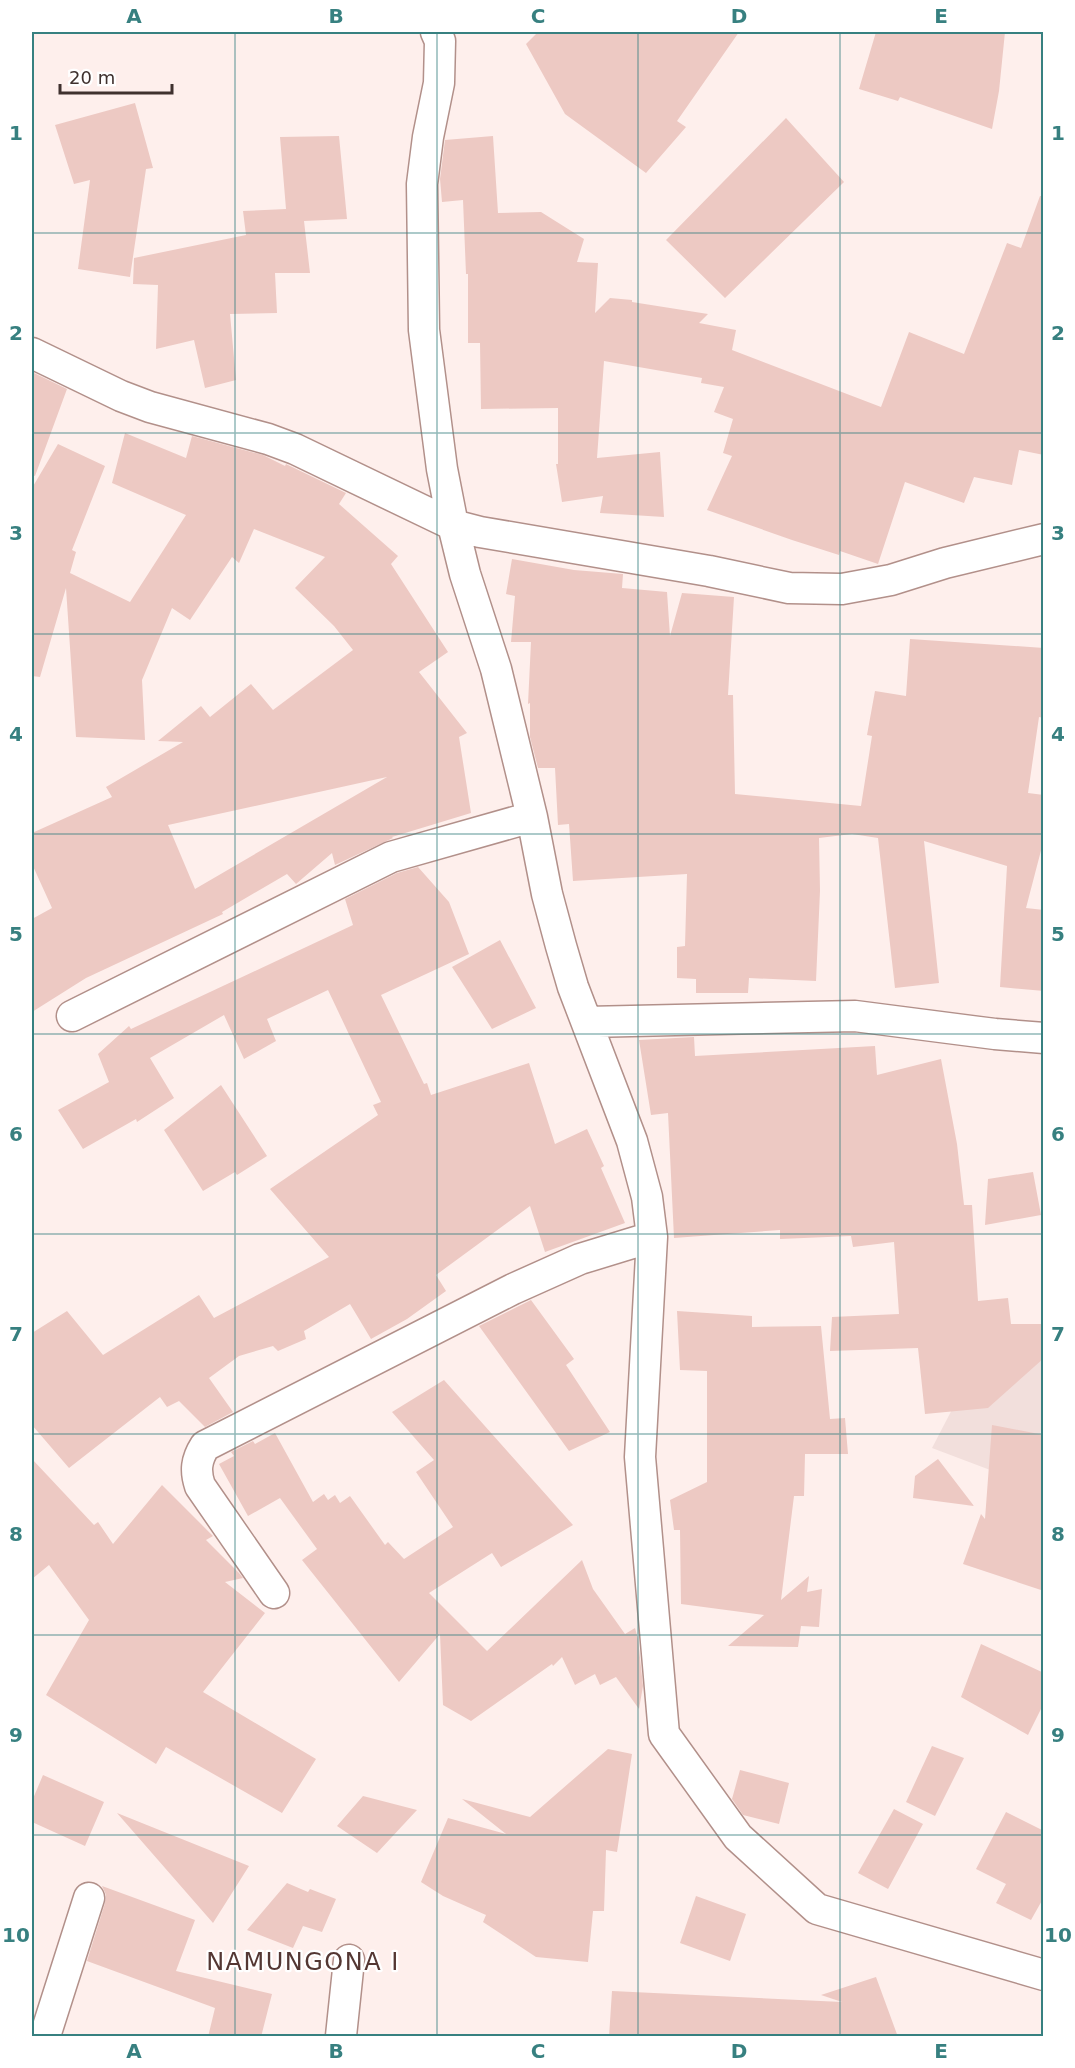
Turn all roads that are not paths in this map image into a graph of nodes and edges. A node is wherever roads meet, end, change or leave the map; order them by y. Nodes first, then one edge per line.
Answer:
1 (436, 32) edge
2 (32, 353) edge
3 (453, 525) junction
4 (1044, 539) edge
5 (532, 817) junction
6 (72, 1016) dead end
7 (587, 1022) junction
8 (1044, 1038) edge
9 (652, 1237) junction
10 (274, 1593) dead end
11 (89, 1898) dead end
12 (349, 1959) dead end
13 (1044, 1976) edge
14 (45, 2037) edge
15 (341, 2037) edge

1 - 3 street
2 - 3 street
3 - 4 street
3 - 5 street
5 - 6 street
5 - 7 street
7 - 8 street
7 - 9 street
9 - 10 street
9 - 13 street
11 - 14 street
12 - 15 street

